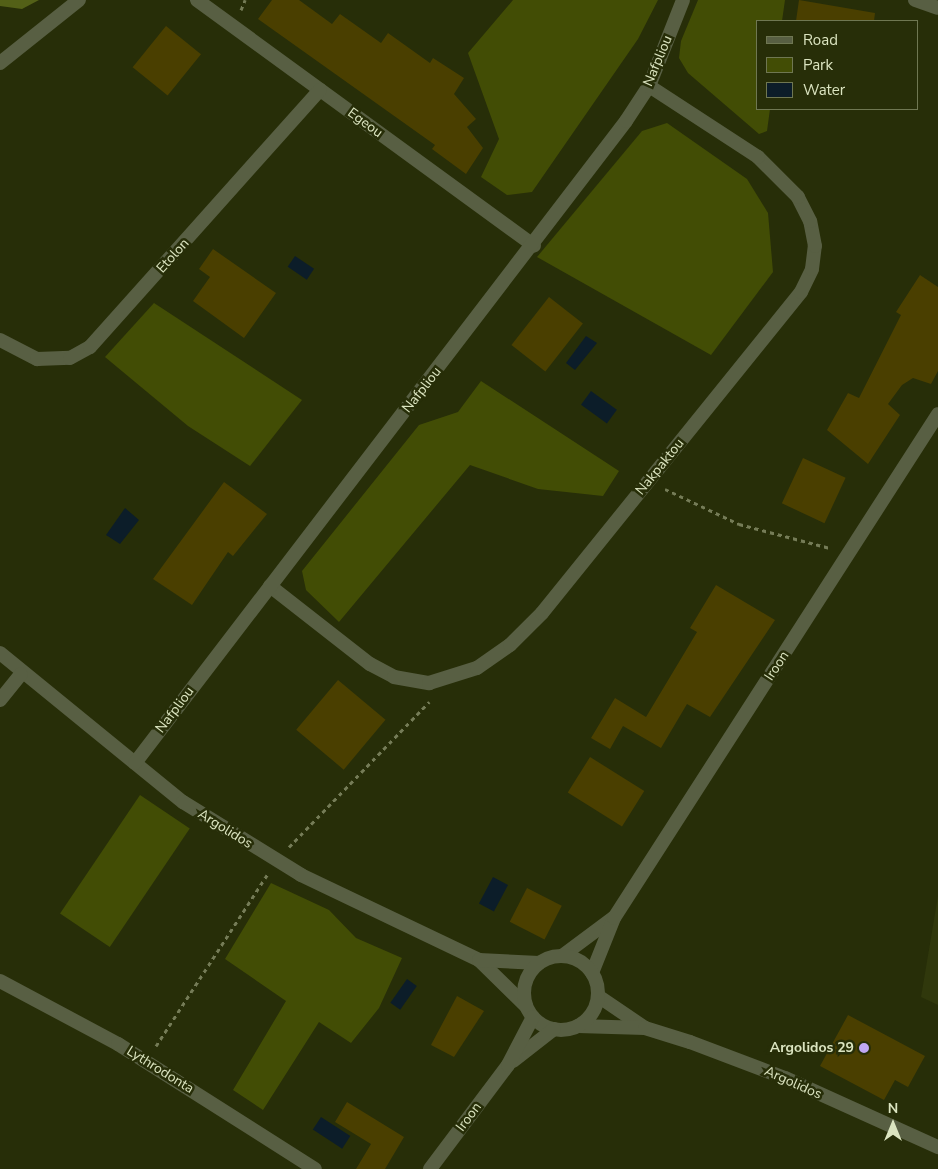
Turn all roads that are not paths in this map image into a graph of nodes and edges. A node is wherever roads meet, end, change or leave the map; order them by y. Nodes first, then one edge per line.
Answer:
1 (79, 0) edge
2 (197, 0) edge
3 (683, 0) edge
4 (915, 0) edge
5 (938, 8) edge
6 (0, 63) edge
7 (649, 86) junction
8 (320, 90) junction
9 (534, 246) junction
10 (0, 340) edge
11 (938, 414) edge
12 (270, 586) junction
13 (0, 653) edge
14 (21, 674) junction
15 (0, 700) edge
16 (134, 763) junction
17 (614, 918) junction
18 (562, 956) junction
19 (479, 960) junction
20 (539, 963) junction
21 (592, 973) junction
22 (0, 981) edge
23 (598, 996) junction
24 (530, 1011) junction
25 (578, 1026) junction
26 (645, 1028) junction
27 (554, 1029) junction
28 (508, 1065) junction
29 (938, 1147) edge
30 (315, 1169) edge
31 (430, 1169) edge

1 - 6 street
2 - 8 street, Egeou
3 - 7 street, Nafpliou
4 - 5 street
7 - 9 street, Nafpliou
7 - 12 street, Nakpaktou
8 - 9 street, Egeou
8 - 10 street, Etolon
9 - 12 street, Nafpliou
11 - 17 street, Iroon
12 - 16 street, Nafpliou
13 - 14 street, Argolidos
14 - 15 street
14 - 16 street, Argolidos
16 - 19 street, Argolidos
17 - 18 street, Iroon
17 - 21 street, Iroon
18 - 20 street
18 - 21 street
19 - 20 street, Argolidos
19 - 24 street, Argolidos
20 - 24 street
21 - 23 street
22 - 30 street, Lythrodonta
23 - 25 street
23 - 26 street, Argolidos
24 - 27 street
24 - 28 street, Iroon
25 - 26 street, Argolidos
25 - 27 street
26 - 29 street, Argolidos
27 - 28 street, Iroon
28 - 31 street, Iroon

